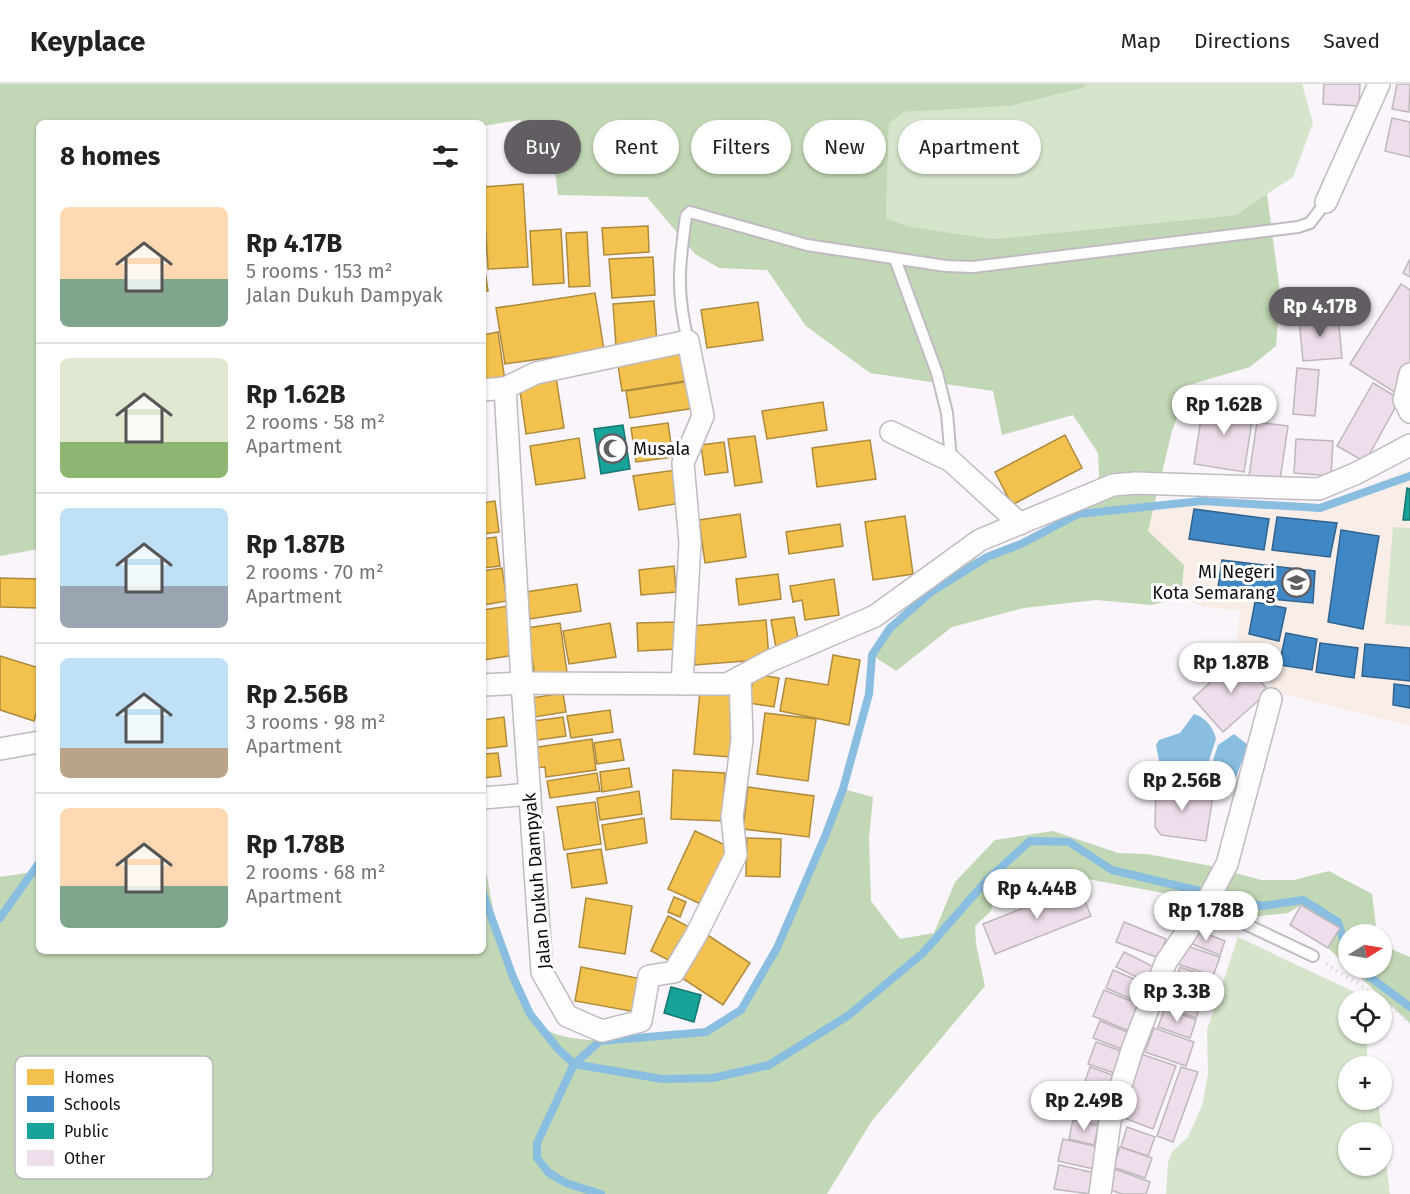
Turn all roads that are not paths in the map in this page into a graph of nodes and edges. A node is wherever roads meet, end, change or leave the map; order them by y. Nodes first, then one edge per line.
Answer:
1 (1379, 84) edge
2 (1326, 202) joint
3 (895, 259) junction
4 (688, 341) junction
5 (1410, 374) edge
6 (505, 388) junction
7 (486, 390) edge
8 (1410, 412) edge
9 (891, 432) dead end
10 (1410, 445) edge
11 (951, 461) junction
12 (1020, 524) junction
13 (740, 677) junction
14 (522, 682) junction
15 (682, 684) junction
16 (486, 685) edge
17 (1271, 699) dead end
18 (36, 743) edge
19 (0, 749) edge
20 (530, 794) junction
21 (486, 798) edge
22 (1205, 905) junction
23 (1313, 956) road end
24 (1100, 1194) edge

1 - 2 street
2 - 3 lane
3 - 4 lane
3 - 11 lane
4 - 6 street
4 - 15 street
5 - 8 street
6 - 7 street
6 - 14 street, Jalan Dukuh Dampyak
9 - 11 street
10 - 12 street
11 - 12 street
12 - 13 street
13 - 15 street
13 - 20 street, Jalan Dukuh Dampyak
14 - 15 street
14 - 16 street
14 - 20 street, Jalan Dukuh Dampyak
17 - 22 street
18 - 19 street
20 - 21 street
22 - 23 lane
22 - 24 street

